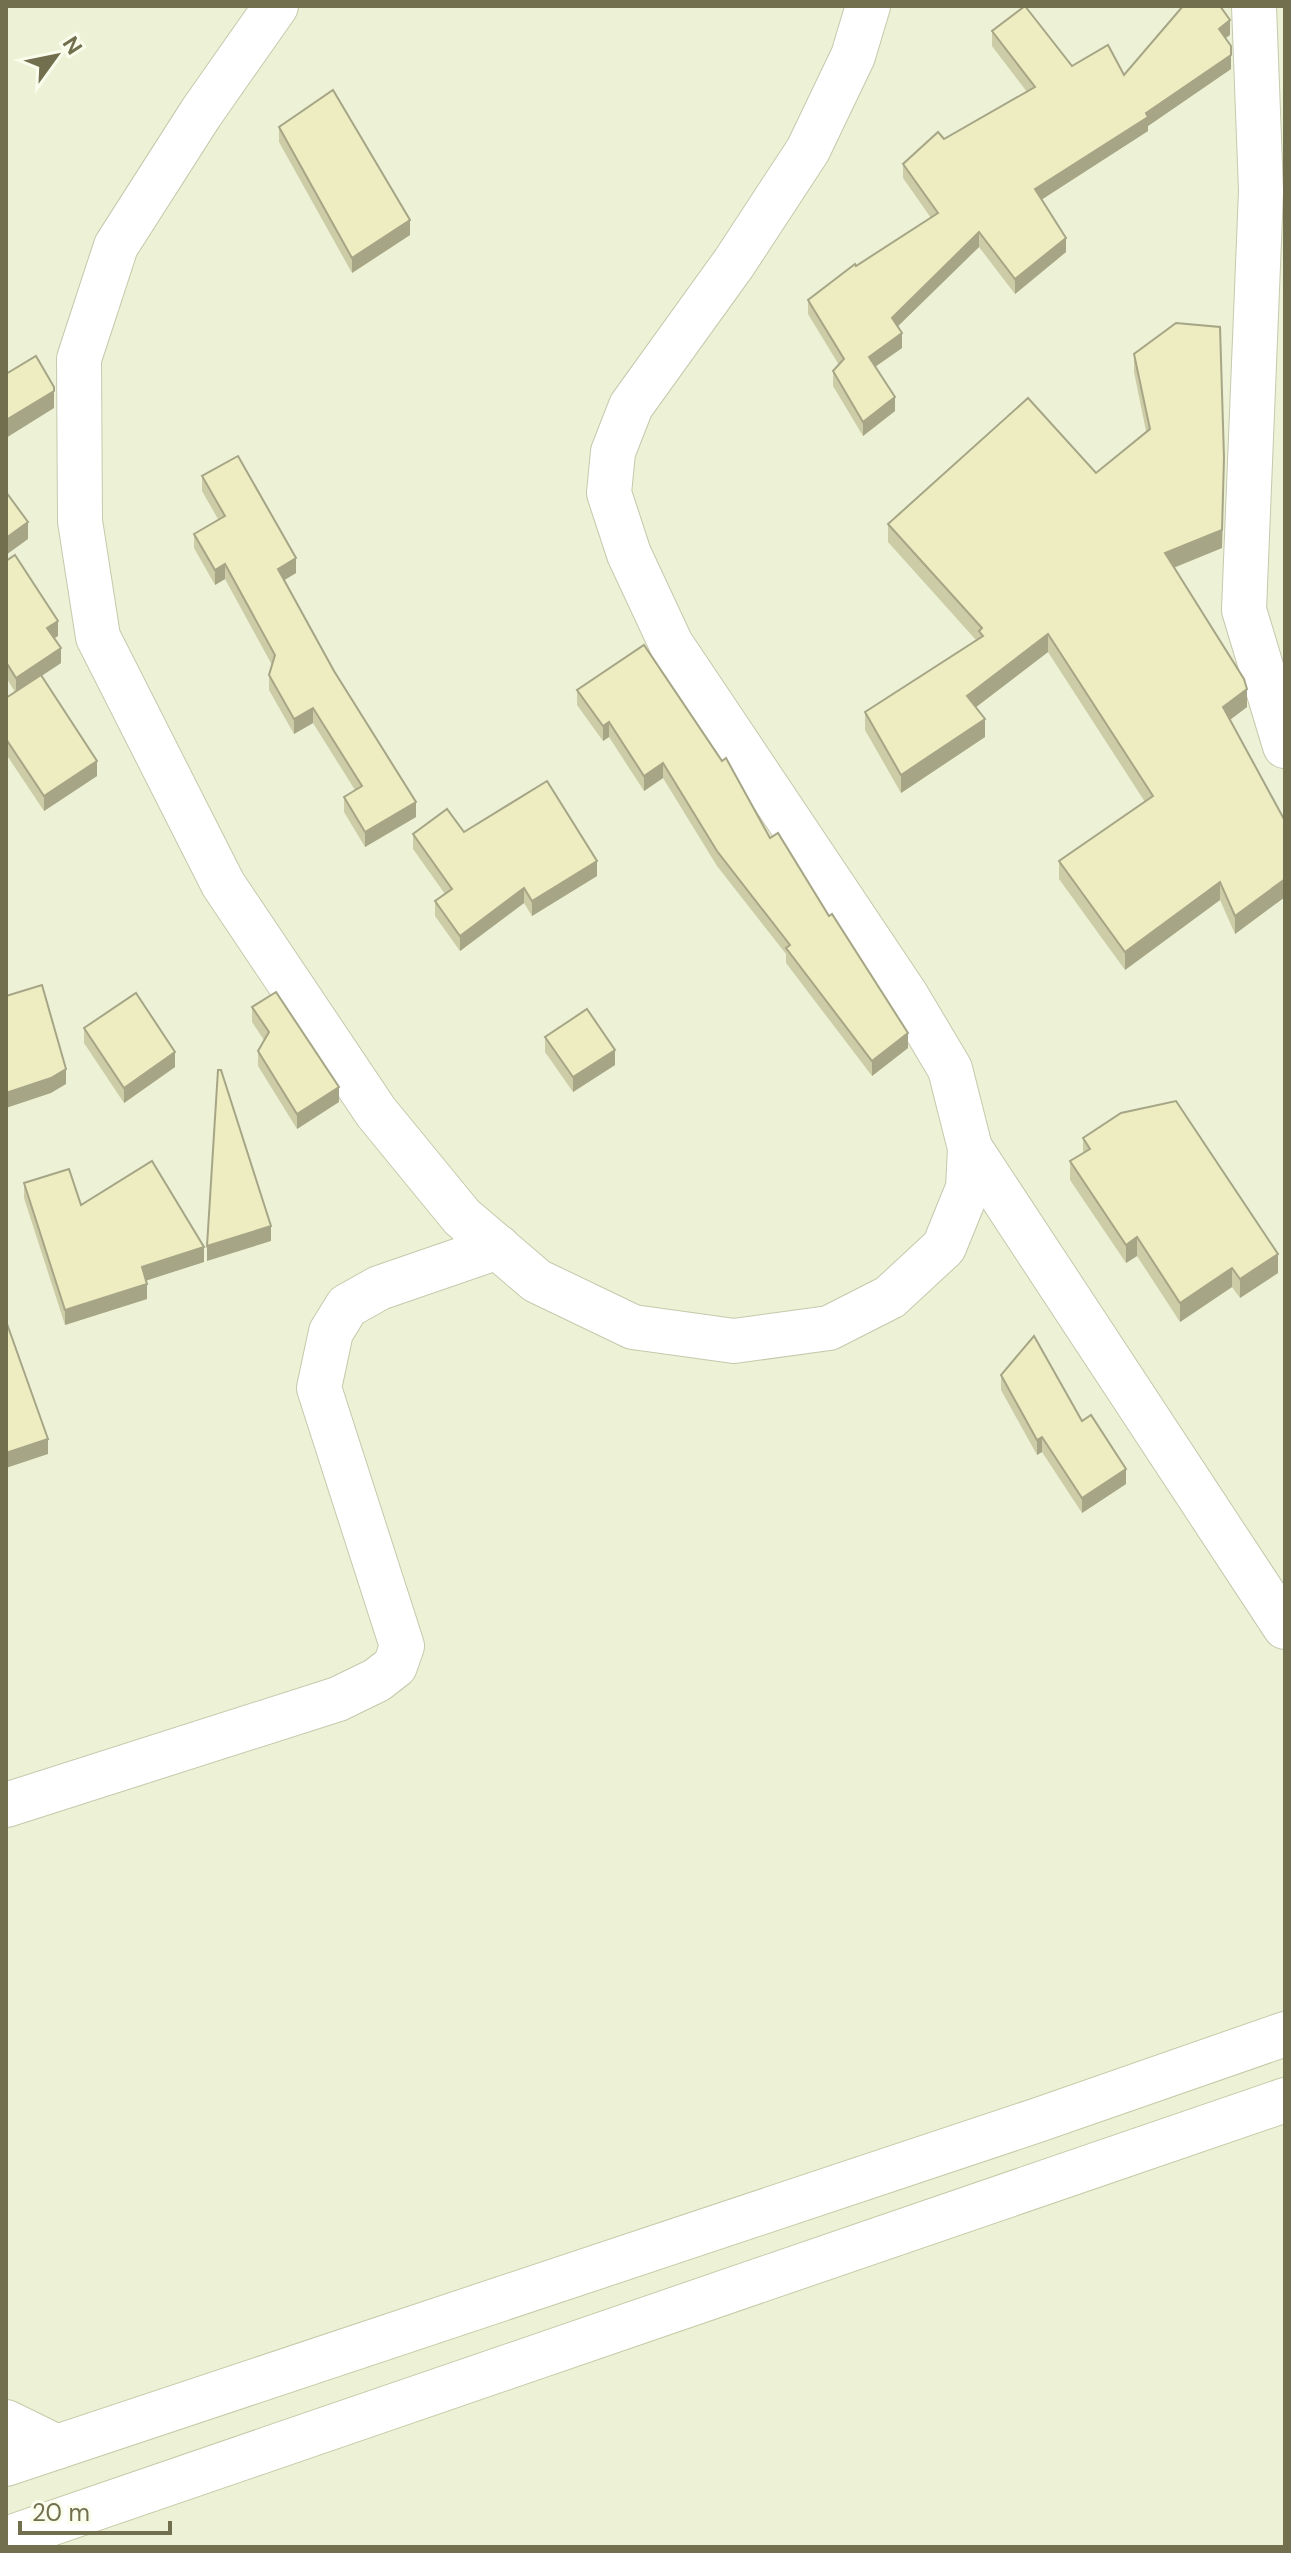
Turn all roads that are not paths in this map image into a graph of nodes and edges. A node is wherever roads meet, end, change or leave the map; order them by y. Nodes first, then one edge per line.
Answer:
1 (276, 6) edge
2 (868, 6) edge
3 (1254, 6) edge
4 (1285, 746) edge
5 (970, 1148) junction
6 (498, 1247) junction
7 (1285, 1627) edge
8 (6, 1805) edge
9 (1285, 2034) edge
10 (1117, 2092) junction
11 (1285, 2100) edge
12 (1140, 2149) junction
13 (6, 2422) edge
14 (57, 2447) junction
15 (6, 2464) edge
16 (66, 2531) edge
17 (6, 2539) edge

1 - 6 street
2 - 5 street
3 - 4 street
5 - 6 street
5 - 7 street
6 - 8 street
9 - 10 street
10 - 12 street
10 - 14 street
11 - 12 street
12 - 16 street
13 - 14 street
14 - 15 street
16 - 17 street

